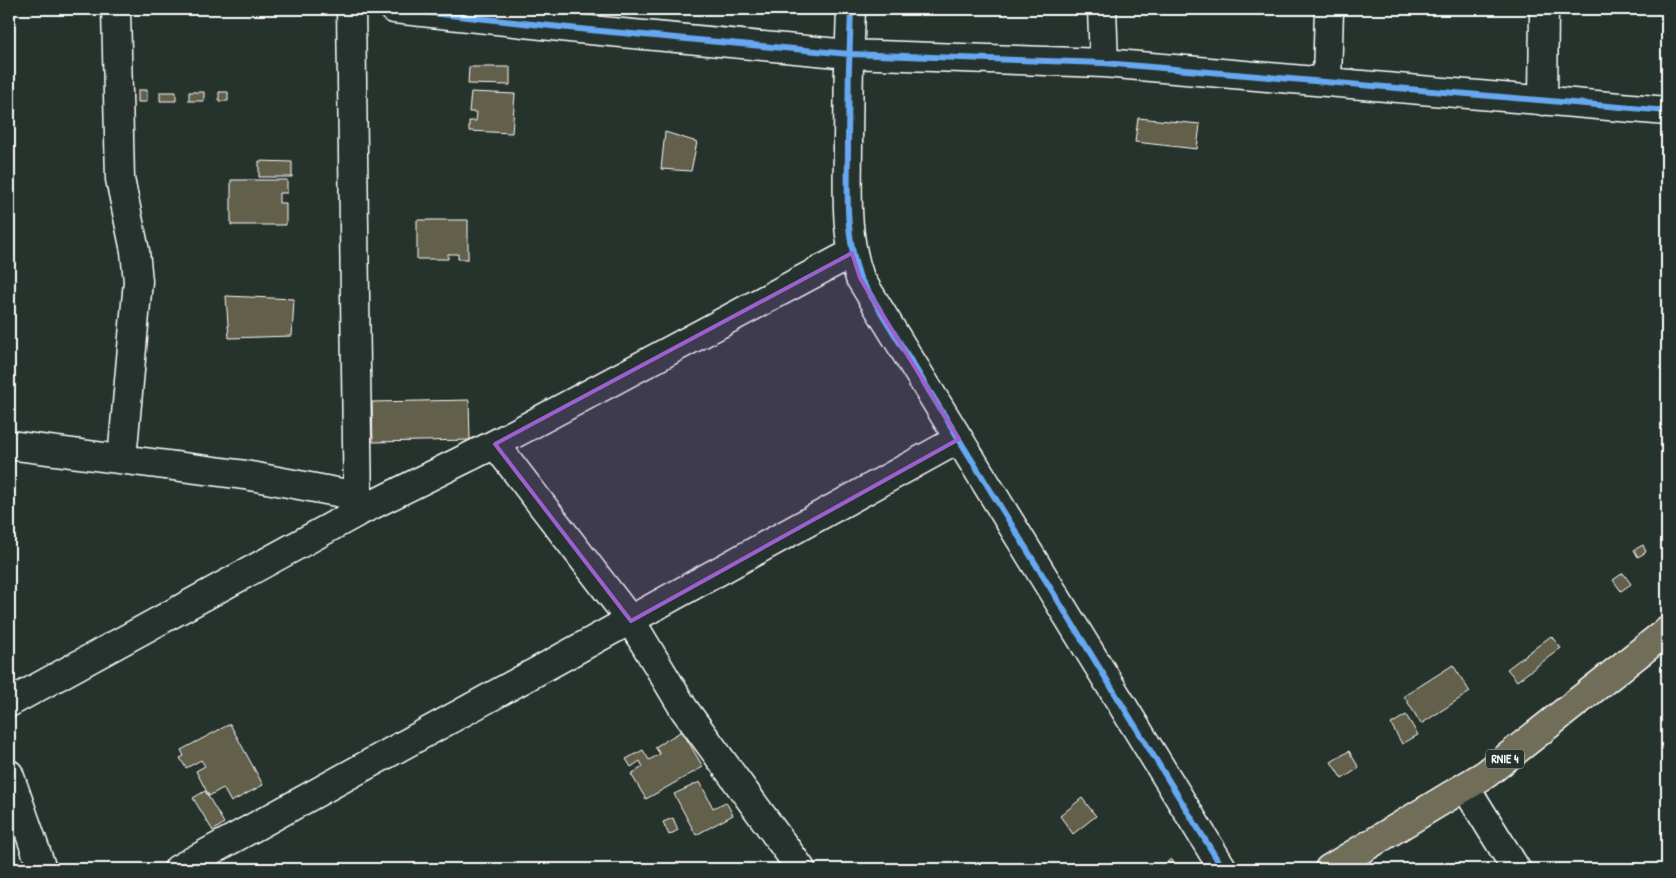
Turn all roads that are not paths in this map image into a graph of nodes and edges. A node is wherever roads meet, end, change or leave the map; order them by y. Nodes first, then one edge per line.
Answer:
1 (116, 9) edge
2 (351, 9) edge
3 (394, 9) edge
4 (851, 9) edge
5 (1102, 9) edge
6 (1329, 9) edge
7 (1544, 9) edge
8 (579, 19) edge
9 (848, 54) junction
10 (1104, 63) junction
11 (1327, 81) junction
12 (1543, 100) junction
13 (1667, 111) edge
14 (852, 253) junction
15 (959, 439) junction
16 (495, 444) junction
17 (9, 445) edge
18 (122, 459) junction
19 (358, 504) junction
20 (632, 621) junction
21 (1667, 631) edge
22 (9, 703) edge
23 (9, 774) edge
24 (1466, 788) junction
25 (42, 869) edge
26 (178, 869) edge
27 (802, 869) edge
28 (1223, 869) edge
29 (1329, 869) edge
30 (1516, 869) edge

1 - 18 street
2 - 19 street
3 - 8 street
4 - 9 street
5 - 10 street
6 - 11 street
7 - 12 street
8 - 9 street
9 - 10 street
9 - 14 street
10 - 11 street
11 - 12 street
12 - 13 street
14 - 15 street
14 - 16 street
15 - 20 street
15 - 28 street
16 - 19 street
16 - 20 street
17 - 18 street
18 - 19 street
19 - 22 street
20 - 26 street
20 - 27 street
21 - 24 main road, RNIE 4
23 - 25 street
24 - 29 main road, RNIE 4
24 - 30 street

